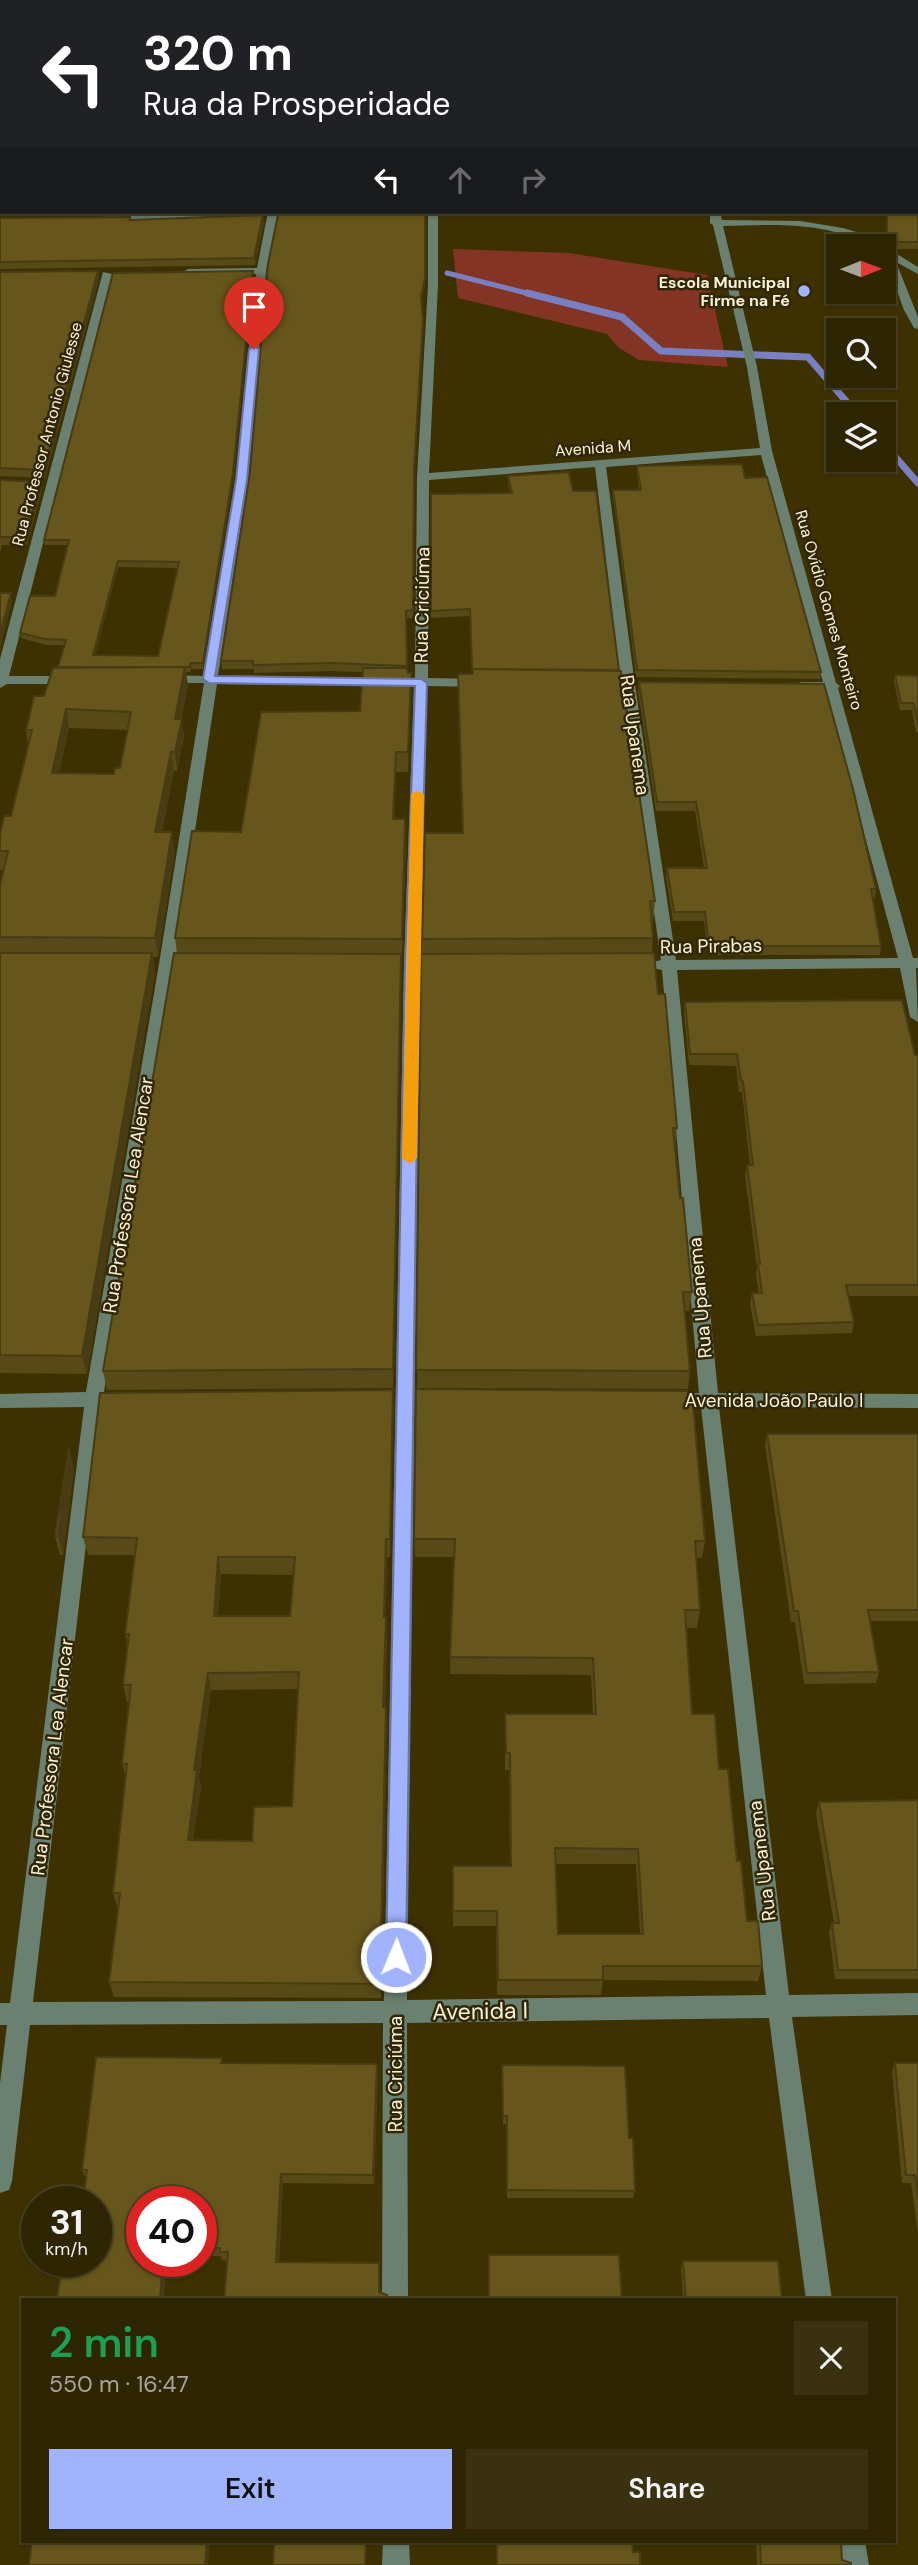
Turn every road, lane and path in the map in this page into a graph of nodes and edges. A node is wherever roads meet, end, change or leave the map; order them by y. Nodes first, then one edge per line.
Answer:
1 (272, 214) edge
2 (433, 214) edge
3 (715, 216) edge
4 (258, 217) edge
5 (217, 218) edge
6 (95, 219) edge
7 (854, 234) edge
8 (896, 257) edge
9 (261, 271) junction
10 (918, 271) edge
11 (171, 273) edge
12 (94, 274) edge
13 (107, 274) junction
14 (120, 274) edge
15 (896, 279) edge
16 (918, 326) edge
17 (766, 451) junction
18 (600, 463) junction
19 (423, 477) junction
20 (209, 679) junction
21 (84, 680) edge
22 (153, 680) edge
23 (0, 681) edge
24 (421, 683) junction
25 (490, 684) edge
26 (792, 686) edge
27 (833, 686) junction
28 (913, 963) edge
29 (643, 965) edge
30 (669, 965) junction
31 (918, 1017) edge
32 (94, 1399) junction
33 (121, 1399) edge
34 (654, 1400) edge
35 (709, 1400) junction
36 (0, 1401) edge
37 (918, 1401) edge
38 (918, 2004) edge
39 (779, 2007) junction
40 (395, 2012) junction
41 (11, 2014) edge
42 (0, 2181) edge
43 (395, 2298) edge
44 (819, 2298) edge
45 (396, 2543) edge
46 (852, 2543) edge
47 (396, 2565) edge
48 (855, 2565) edge

1 - 4 street
1 - 9 street, Rua Professora Lea Alencar
2 - 19 street, Rua Criciúma
3 - 7 street
3 - 17 street, Rua Ovídio Gomes Monteiro
5 - 6 street
8 - 10 street
9 - 11 street
9 - 20 street, Rua Professora Lea Alencar
12 - 13 street
13 - 14 street
13 - 23 street, Rua Professor Antonio Giulesse
15 - 16 street
17 - 18 street, Avenida M
17 - 27 street, Rua Ovídio Gomes Monteiro
18 - 19 street, Avenida M
18 - 30 street, Rua Upanema
19 - 24 street, Rua Criciúma
20 - 22 street
20 - 24 street
20 - 32 street, Rua Professora Lea Alencar
21 - 23 street
24 - 25 street
24 - 40 street, Rua Criciúma
26 - 27 street
27 - 28 street, Rua Ovídio Gomes Monteiro
28 - 30 street, Rua Pirabas
28 - 31 street, Rua Ovídio Gomes Monteiro
29 - 30 street, Rua Pirabas
30 - 35 street, Rua Upanema
32 - 33 street
32 - 36 street
32 - 41 street, Rua Professora Lea Alencar
34 - 35 street, Avenida João Paulo I
35 - 37 street, Avenida João Paulo I
35 - 39 street, Rua Upanema
38 - 39 street, Avenida I
39 - 40 street, Avenida I
39 - 44 street, Rua Upanema
40 - 41 street, Avenida I
40 - 43 street, Rua Criciúma
41 - 42 street, Rua Professora Lea Alencar
45 - 47 street
46 - 48 street

